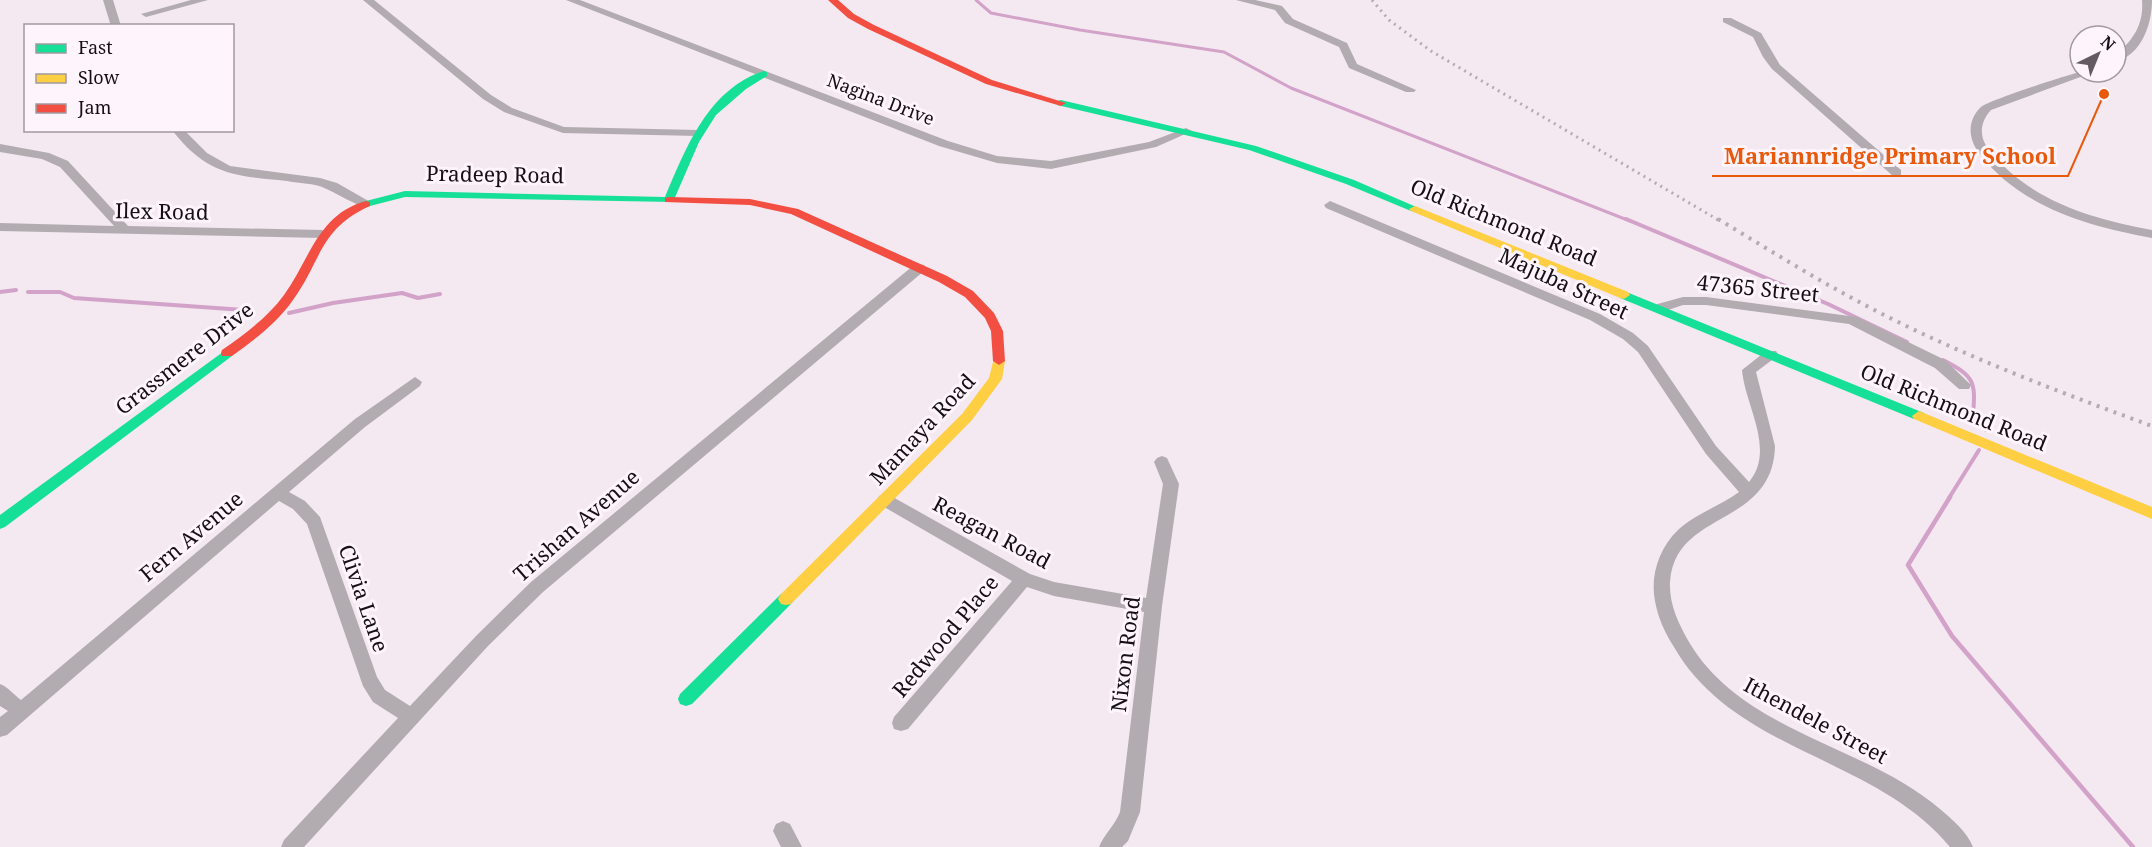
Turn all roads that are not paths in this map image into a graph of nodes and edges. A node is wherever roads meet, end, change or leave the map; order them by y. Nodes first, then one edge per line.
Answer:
1 (108, 0) edge
2 (203, 0) edge
3 (368, 0) edge
4 (571, 0) edge
5 (833, 0) edge
6 (1240, 0) edge
7 (2147, 0) edge
8 (146, 14) dead end
9 (1726, 20) dead end
10 (115, 24) edge
11 (2128, 49) edge
12 (764, 74) junction
13 (2068, 79) edge
14 (1410, 90) dead end
15 (1186, 131) junction
16 (179, 132) edge
17 (698, 133) junction
18 (0, 148) edge
19 (1897, 173) dead end
20 (669, 200) junction
21 (366, 203) junction
22 (1330, 205) dead end
23 (0, 227) edge
24 (124, 229) junction
25 (322, 234) junction
26 (2152, 234) edge
27 (919, 268) junction
28 (1659, 308) junction
29 (1771, 354) junction
30 (415, 382) dead end
31 (1964, 385) dead end
32 (1162, 462) dead end
33 (277, 493) junction
34 (1750, 493) junction
35 (885, 500) junction
36 (2152, 513) edge
37 (0, 523) edge
38 (1024, 579) junction
39 (1153, 606) junction
40 (0, 692) edge
41 (686, 699) dead end
42 (22, 710) junction
43 (412, 717) junction
44 (901, 723) dead end
45 (0, 729) edge
46 (291, 847) edge
47 (1109, 847) edge
48 (1963, 847) edge

1 - 10 street
2 - 8 street
3 - 17 street
4 - 12 street, Nagina Drive
5 - 15 street, Old Richmond Road
6 - 14 street
7 - 11 street
9 - 19 street
12 - 15 street, Nagina Drive
12 - 17 street
13 - 26 street
15 - 28 street, Old Richmond Road
16 - 21 street
17 - 20 street
18 - 24 street
20 - 21 street, Pradeep Road
20 - 27 street, Mamaya Road
21 - 25 street, Grassmere Drive
22 - 34 street, Majuba Street
23 - 24 street, Ilex Road
24 - 25 street, Ilex Road
25 - 37 street, Grassmere Drive
27 - 35 street, Mamaya Road
27 - 43 street, Trishan Avenue
28 - 29 street, Old Richmond Road
28 - 31 street, 47365 Street
29 - 34 street, Ithendele Street
29 - 36 street, Old Richmond Road
30 - 33 street, Fern Avenue
32 - 39 street, Nixon Road
33 - 42 street, Fern Avenue
33 - 43 street, Clivia Lane
34 - 48 street, Ithendele Street
35 - 38 street, Reagan Road
35 - 41 street, Mamaya Road
38 - 39 street, Reagan Road
38 - 44 street, Redwood Place
39 - 47 street, Nixon Road
40 - 42 street
42 - 45 street, Fern Avenue
43 - 46 street, Trishan Avenue

